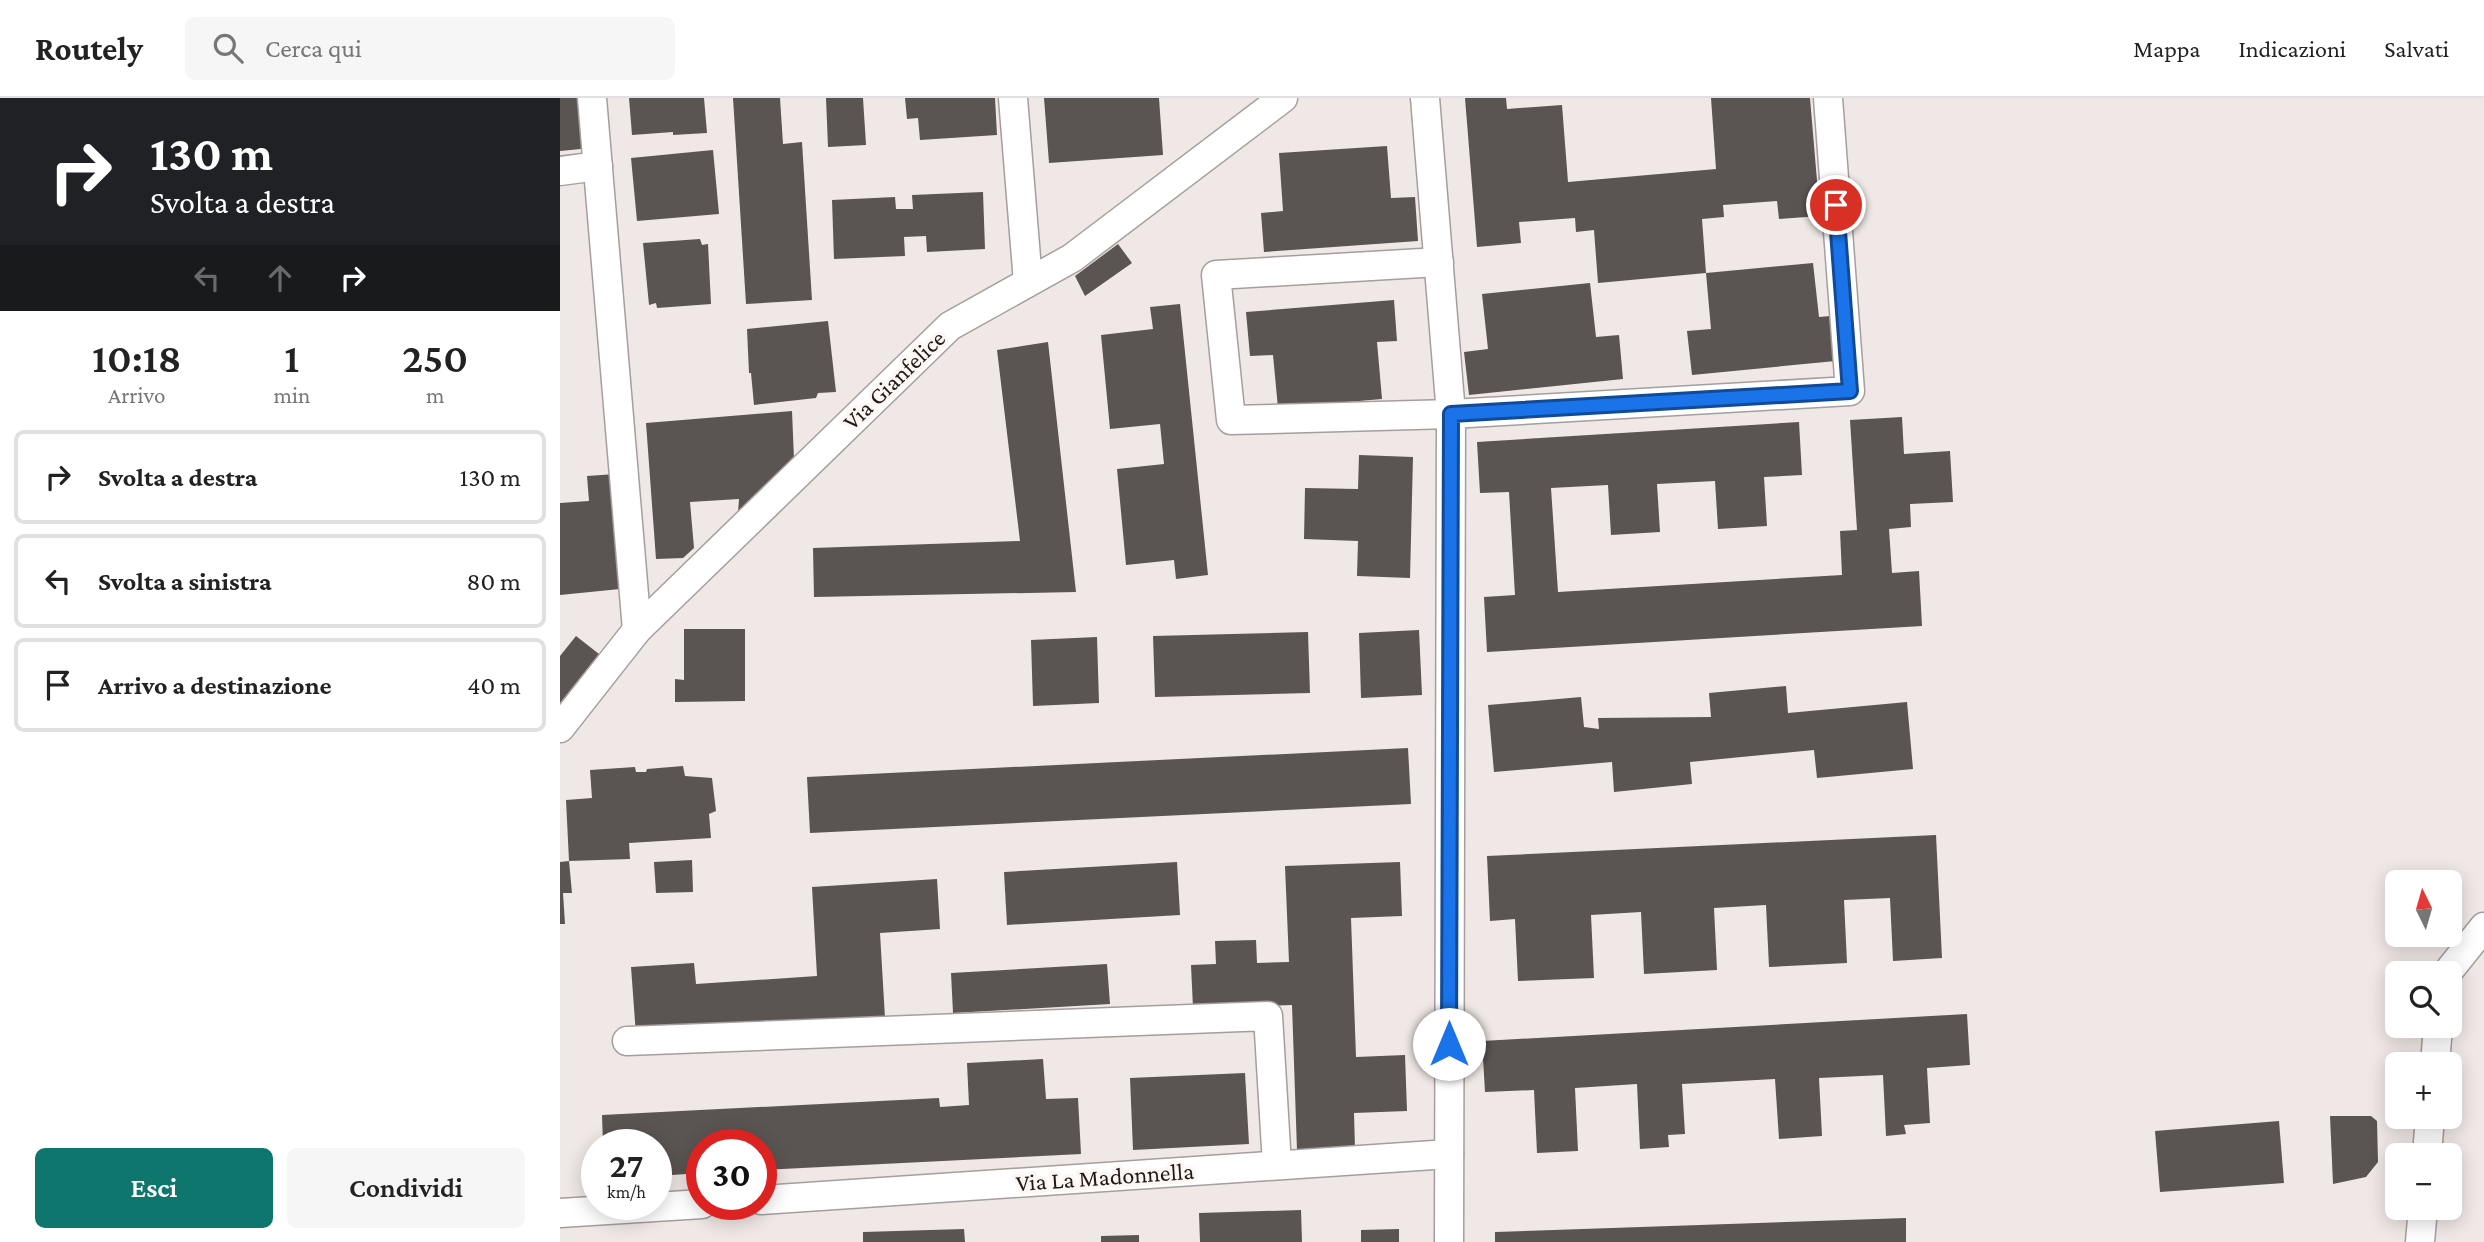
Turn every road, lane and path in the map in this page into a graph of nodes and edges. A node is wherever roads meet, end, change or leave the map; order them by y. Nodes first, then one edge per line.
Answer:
1 (592, 98) edge
2 (1013, 98) edge
3 (1283, 98) edge
4 (1425, 98) edge
5 (1828, 98) edge
6 (598, 166) junction
7 (560, 171) edge
8 (1439, 262) junction
9 (1028, 282) junction
10 (1451, 414) junction
11 (637, 630) junction
12 (560, 728) edge
13 (2484, 927) edge
14 (2457, 961) edge
15 (627, 1041) dead end
16 (1449, 1154) junction
17 (1277, 1165) junction
18 (777, 1199) edge
19 (686, 1204) edge
20 (560, 1213) edge
21 (2422, 1220) edge
22 (1449, 1242) edge
23 (2420, 1242) edge

1 - 6 street
2 - 9 street
3 - 9 street, Via Gianfelice
4 - 8 street
5 - 10 street
6 - 7 street
6 - 11 street
8 - 10 street
8 - 10 street
9 - 11 street, Via Gianfelice
10 - 16 street
11 - 12 street, Via Gianfelice
13 - 14 street
15 - 17 street
16 - 17 street, Via La Madonnella
16 - 22 street
17 - 18 street, Via La Madonnella
19 - 20 street
21 - 23 street

